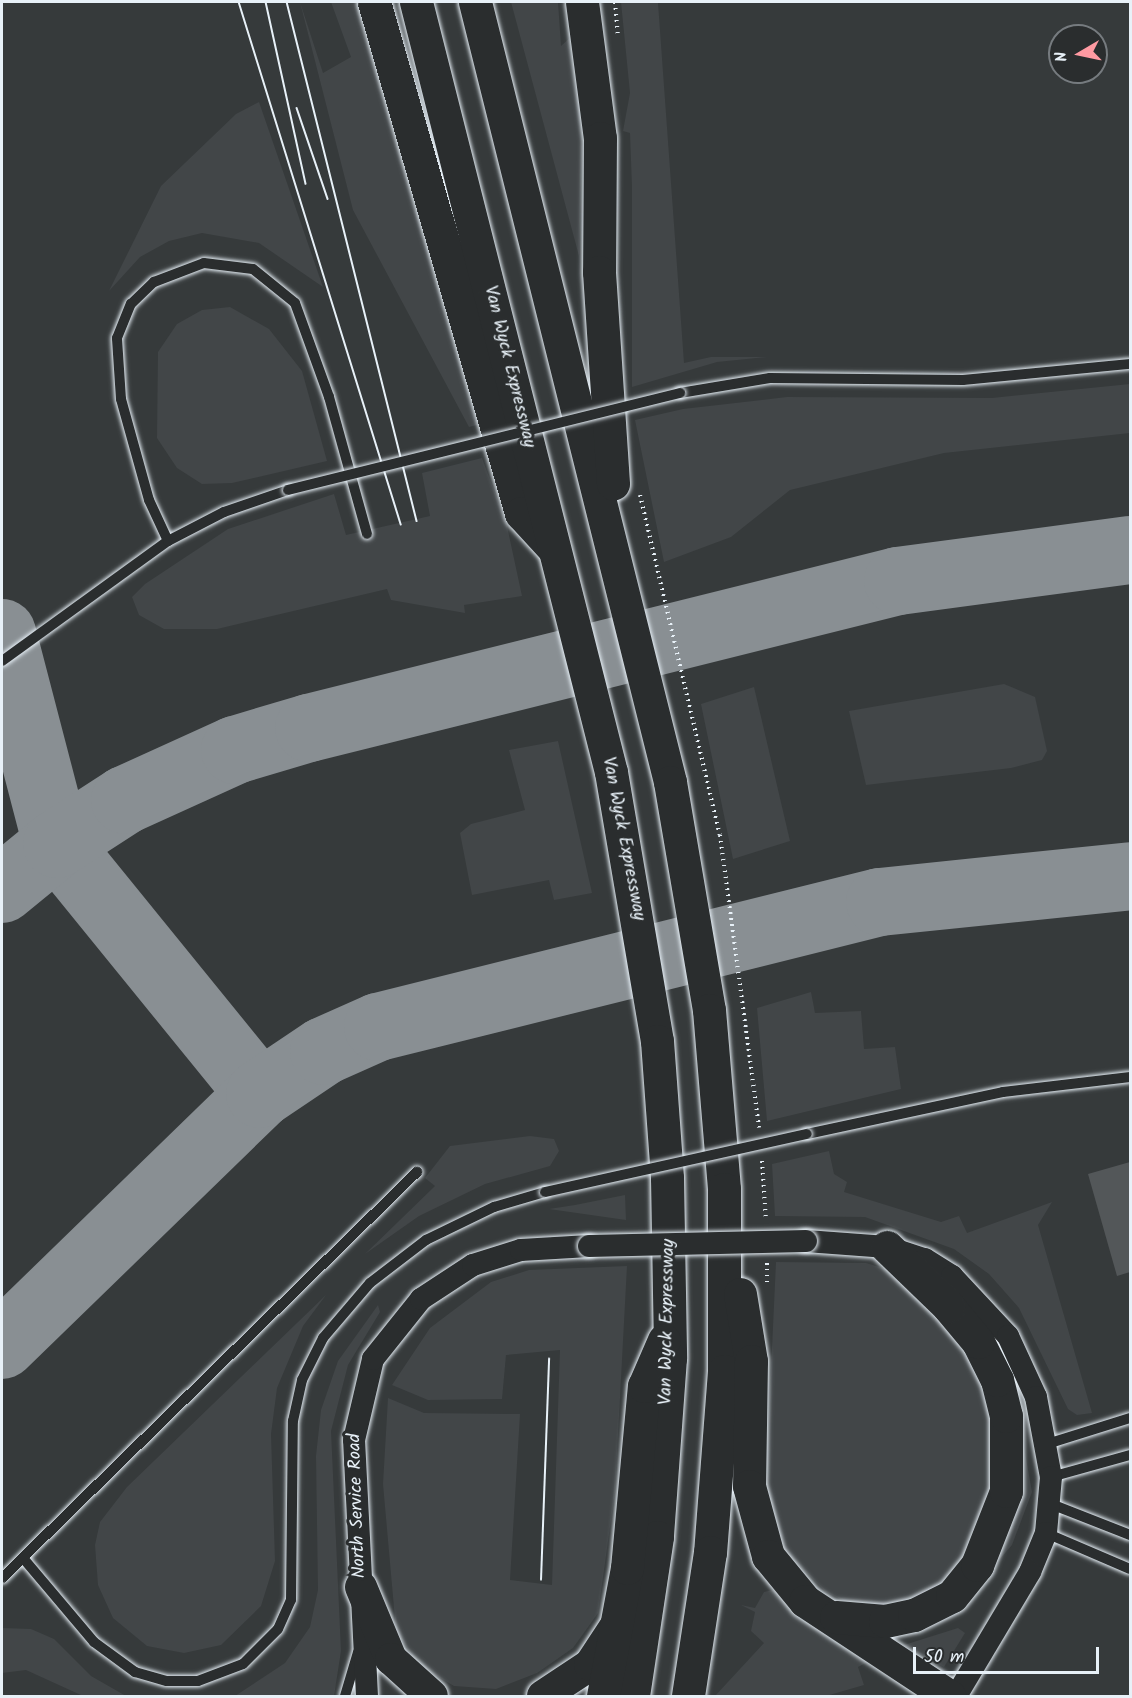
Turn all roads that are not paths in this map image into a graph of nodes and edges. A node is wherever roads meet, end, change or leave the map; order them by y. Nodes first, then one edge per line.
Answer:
1 (374, 2) edge
2 (416, 2) edge
3 (475, 2) edge
4 (587, 10) edge
5 (1131, 364) edge
6 (367, 534) dead end
7 (168, 541) junction
8 (556, 551) junction
9 (615, 561) junction
10 (2, 660) edge
11 (1131, 1077) edge
12 (417, 1172) dead end
13 (724, 1189) junction
14 (887, 1247) junction
15 (670, 1324) junction
16 (1131, 1418) edge
17 (1047, 1444) junction
18 (1131, 1455) edge
19 (1051, 1477) junction
20 (1051, 1504) junction
21 (1046, 1533) junction
22 (1131, 1535) edge
23 (23, 1558) junction
24 (1131, 1569) edge
25 (2, 1578) edge
26 (361, 1587) junction
27 (826, 1614) junction
28 (617, 1624) junction
29 (364, 1635) junction
30 (345, 1696) edge
31 (367, 1696) edge
32 (432, 1696) edge
33 (543, 1696) edge
34 (603, 1696) edge
35 (633, 1696) edge
36 (688, 1696) edge
37 (949, 1696) edge
38 (956, 1696) edge

1 - 8 highway
2 - 8 highway, Van Wyck Expressway
3 - 9 highway
4 - 9 highway
5 - 7 lane, bridge
6 - 7 lane
7 - 10 lane
8 - 15 highway, Van Wyck Expressway
9 - 13 highway
11 - 23 lane, bridge
12 - 23 lane
13 - 27 highway
13 - 36 highway
14 - 17 street, North Service Road
14 - 26 street, North Service Road, bridge
14 - 27 highway
15 - 28 highway
15 - 35 highway, Van Wyck Expressway
16 - 17 lane
17 - 19 street, North Service Road
18 - 19 lane
19 - 20 street, North Service Road
20 - 21 street, North Service Road
20 - 22 lane
21 - 24 lane
21 - 38 street, North Service Road
23 - 25 lane
26 - 29 street, North Service Road
26 - 32 street
27 - 37 highway
28 - 33 street
28 - 34 highway
29 - 30 lane
29 - 31 street, North Service Road

